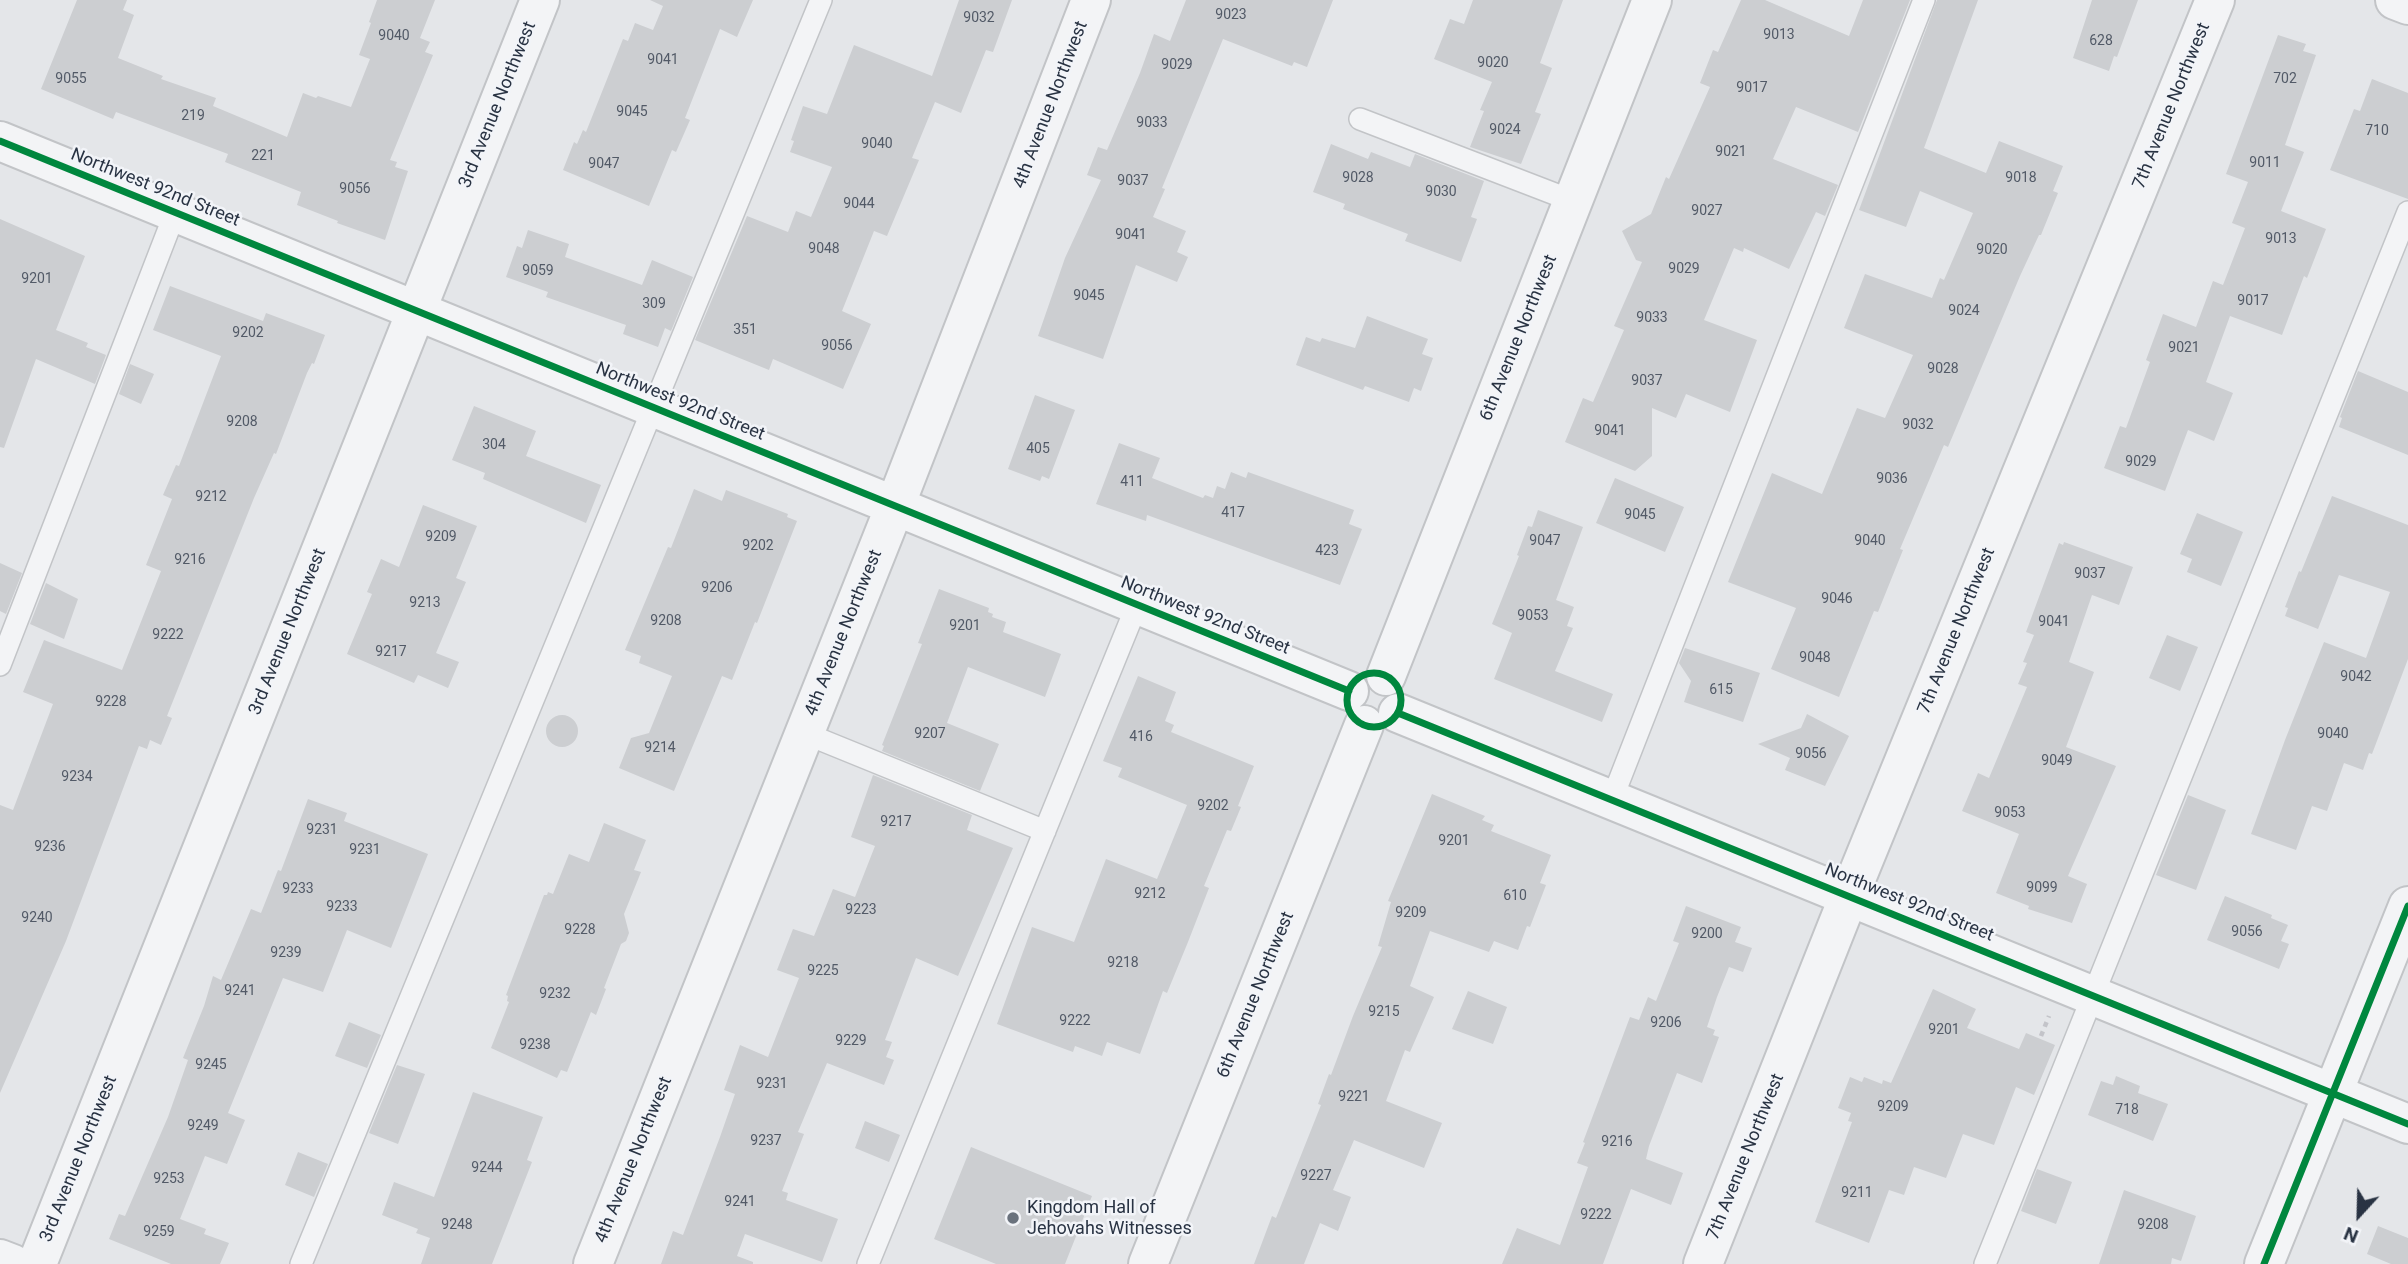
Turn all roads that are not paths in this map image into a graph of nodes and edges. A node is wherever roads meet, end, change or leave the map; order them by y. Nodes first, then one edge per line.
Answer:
1 (540, 0) edge
2 (821, 0) edge
3 (1091, 0) edge
4 (1652, 0) edge
5 (1924, 0) edge
6 (2215, 0) edge
7 (2395, 0) edge
8 (2408, 5) edge
9 (1360, 119) dead end
10 (0, 141) edge
11 (1573, 201) junction
12 (2408, 212) edge
13 (175, 213) junction
14 (416, 312) junction
15 (652, 407) junction
16 (895, 506) junction
17 (1137, 605) junction
18 (0, 665) edge
19 (1385, 676) junction
20 (1349, 691) junction
21 (1381, 719) junction
22 (804, 733) junction
23 (1612, 799) junction
24 (1045, 831) junction
25 (1849, 896) junction
26 (2408, 906) edge
27 (2092, 995) junction
28 (2333, 1093) junction
29 (2408, 1124) edge
30 (0, 1259) edge
31 (13, 1264) edge
32 (37, 1264) edge
33 (301, 1264) edge
34 (593, 1264) edge
35 (868, 1264) edge
36 (1148, 1264) edge
37 (1703, 1264) edge
38 (1985, 1264) edge
39 (2263, 1264) edge

1 - 14 street, 3rd Avenue Northwest
2 - 15 lane
3 - 16 street, 4th Avenue Northwest
4 - 11 street, 6th Avenue Northwest
5 - 23 lane
6 - 25 street, 7th Avenue Northwest
7 - 8 street
9 - 11 lane
10 - 13 street, Northwest 92nd Street
11 - 19 street, 6th Avenue Northwest
12 - 27 lane
13 - 14 street, Northwest 92nd Street
13 - 18 lane
14 - 15 street, Northwest 92nd Street
14 - 32 street, 3rd Avenue Northwest
15 - 16 street, Northwest 92nd Street
15 - 33 lane
16 - 17 street, Northwest 92nd Street
16 - 22 street, 4th Avenue Northwest
17 - 20 street, Northwest 92nd Street
17 - 24 lane
19 - 20 street
19 - 21 street
20 - 21 street
21 - 23 street, Northwest 92nd Street
21 - 36 street, 6th Avenue Northwest
22 - 24 lane
22 - 34 street, 4th Avenue Northwest
23 - 25 street, Northwest 92nd Street
24 - 35 lane
25 - 27 street, Northwest 92nd Street
25 - 37 street, 7th Avenue Northwest
26 - 28 street
27 - 28 street, Northwest 92nd Street
27 - 38 lane
28 - 29 street, Northwest 92nd Street
28 - 39 street
30 - 31 street

